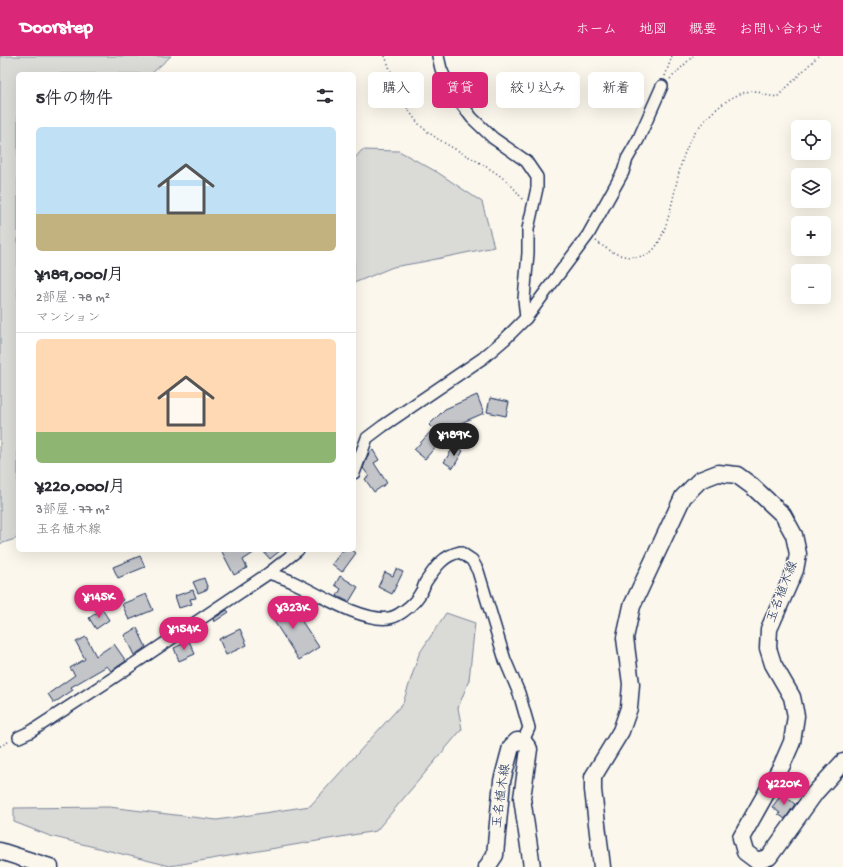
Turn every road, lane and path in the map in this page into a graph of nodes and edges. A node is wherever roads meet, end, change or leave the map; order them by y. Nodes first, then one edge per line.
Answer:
1 (385, 56) edge
2 (438, 56) edge
3 (672, 56) edge
4 (693, 56) edge
5 (818, 56) edge
6 (662, 86) junction
7 (530, 215) junction
8 (588, 235) junction
9 (526, 318) junction
10 (356, 468) edge
11 (296, 552) edge
12 (270, 573) junction
13 (19, 737) dead end
14 (523, 741) junction
15 (843, 762) edge
16 (0, 851) edge
17 (756, 864) edge
18 (50, 867) edge
19 (487, 867) edge
20 (532, 867) edge
21 (602, 867) edge

1 - 7 path
2 - 7 street
3 - 6 path
4 - 6 path
5 - 8 path
6 - 8 street
7 - 9 street
8 - 9 street
9 - 10 street
11 - 12 street
12 - 13 street
12 - 14 street
14 - 19 main road, 玉名植木線
14 - 20 main road, 玉名植木線
15 - 17 main road, 玉名植木線
16 - 18 main road
17 - 21 main road, 玉名植木線

